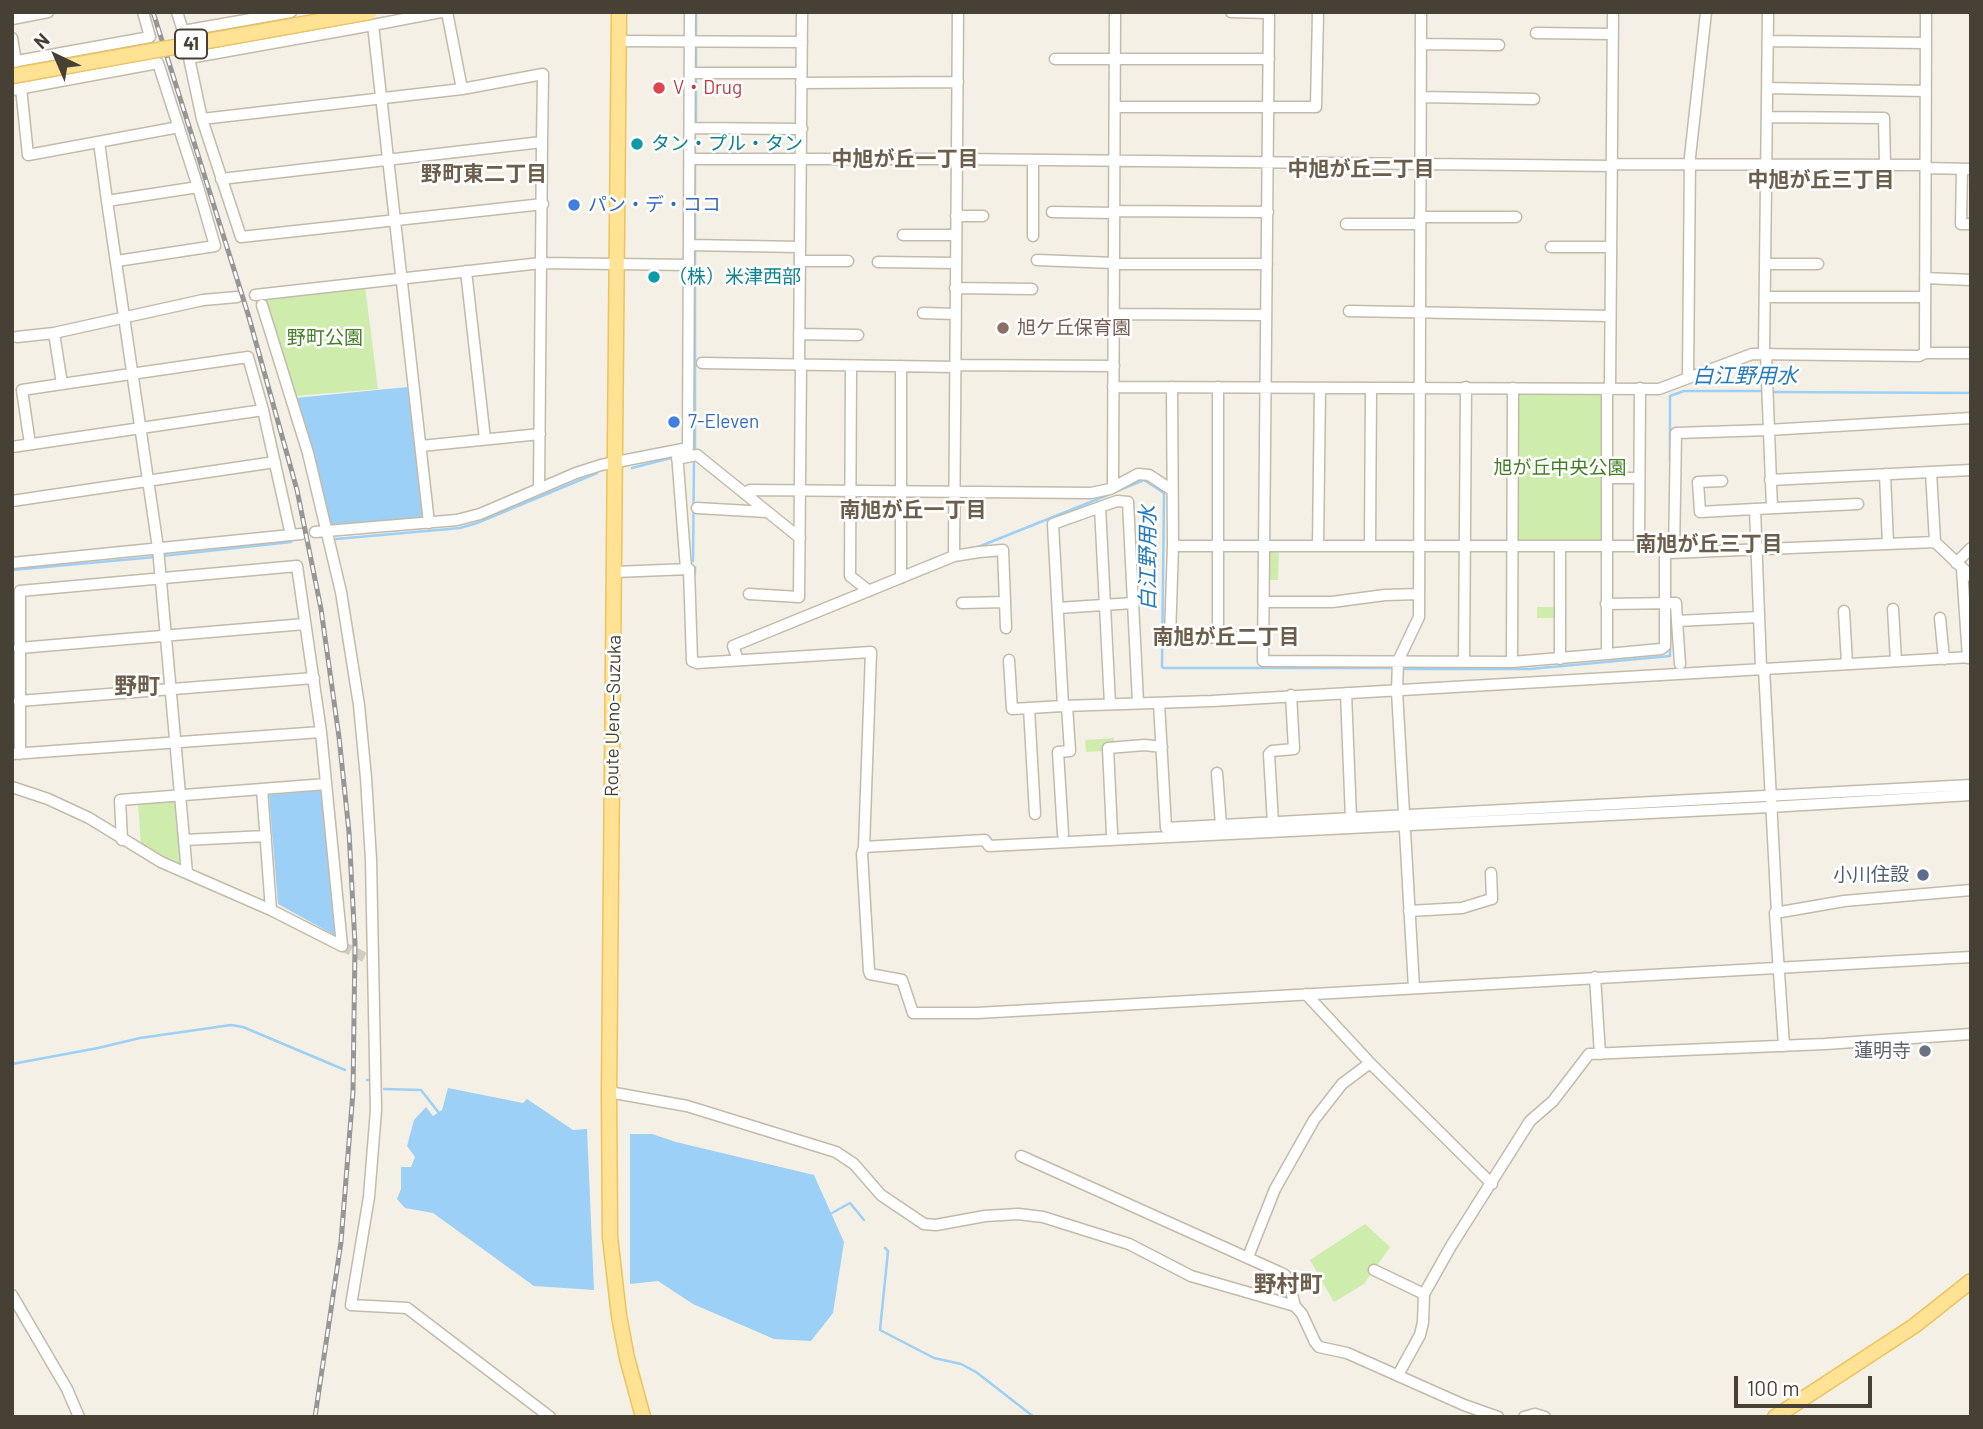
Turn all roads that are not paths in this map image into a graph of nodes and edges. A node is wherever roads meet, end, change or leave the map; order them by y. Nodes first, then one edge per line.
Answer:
1 (48, 12) edge
2 (143, 12) edge
3 (177, 12) edge
4 (291, 12) edge
5 (441, 12) edge
6 (447, 12) edge
7 (619, 12) edge
8 (690, 12) edge
9 (802, 12) edge
10 (958, 12) edge
11 (1115, 12) edge
12 (1231, 12) edge
13 (1269, 12) edge
14 (1318, 12) edge
15 (1422, 12) edge
16 (1613, 12) edge
17 (1706, 12) edge
18 (1768, 12) edge
19 (1926, 12) edge
20 (372, 18) edge
21 (12, 19) edge
22 (183, 32) junction
23 (1536, 33) dead end
24 (1612, 34) junction
25 (150, 37) junction
26 (12, 38) edge
27 (619, 41) junction
28 (1768, 41) junction
29 (694, 42) junction
30 (802, 42) junction
31 (1925, 43) junction
32 (1421, 44) junction
33 (1499, 45) dead end
34 (189, 58) junction
35 (1115, 58) junction
36 (1055, 59) dead end
37 (1269, 59) junction
38 (158, 63) junction
39 (694, 73) junction
40 (15, 75) edge
41 (801, 78) junction
42 (958, 82) junction
43 (1768, 88) junction
44 (462, 89) junction
45 (1925, 91) junction
46 (1421, 97) junction
47 (382, 99) junction
48 (1534, 99) dead end
49 (1115, 107) junction
50 (1268, 108) junction
51 (1768, 117) junction
52 (202, 119) junction
53 (179, 127) junction
54 (694, 128) junction
55 (802, 129) junction
56 (99, 142) junction
57 (542, 142) junction
58 (694, 159) junction
59 (956, 159) junction
60 (389, 160) junction
61 (802, 160) junction
62 (1033, 160) junction
63 (1115, 162) junction
64 (1268, 163) junction
65 (1421, 163) junction
66 (1689, 164) junction
67 (1612, 165) junction
68 (1768, 165) junction
69 (1885, 165) junction
70 (1925, 167) junction
71 (1966, 169) edge
72 (221, 179) junction
73 (198, 187) junction
74 (107, 201) junction
75 (543, 204) junction
76 (1052, 212) dead end
77 (1115, 212) junction
78 (1268, 212) junction
79 (956, 216) junction
80 (983, 216) dead end
81 (1516, 218) dead end
82 (1420, 220) junction
83 (396, 221) junction
84 (1346, 223) dead end
85 (1971, 224) edge
86 (902, 235) dead end
87 (956, 235) junction
88 (1033, 236) dead end
89 (693, 245) junction
90 (800, 247) junction
91 (1551, 247) dead end
92 (1611, 247) junction
93 (1037, 260) dead end
94 (117, 261) junction
95 (800, 261) junction
96 (848, 261) dead end
97 (878, 262) dead end
98 (541, 263) junction
99 (616, 263) junction
100 (956, 263) junction
101 (1114, 263) junction
102 (1267, 264) junction
103 (1766, 264) junction
104 (1818, 264) dead end
105 (689, 265) junction
106 (466, 271) junction
107 (402, 278) junction
108 (1925, 278) junction
109 (1971, 280) edge
110 (955, 288) junction
111 (1032, 289) dead end
112 (255, 295) dead end
113 (237, 297) dead end
114 (1765, 297) junction
115 (1925, 298) junction
116 (262, 305) dead end
117 (1349, 311) dead end
118 (1420, 312) junction
119 (923, 313) dead end
120 (955, 314) junction
121 (1115, 314) junction
122 (1266, 316) junction
123 (1610, 316) junction
124 (124, 317) junction
125 (54, 333) junction
126 (799, 334) junction
127 (858, 335) dead end
128 (17, 337) dead end
129 (1925, 353) junction
130 (1971, 353) edge
131 (1765, 354) junction
132 (702, 363) dead end
133 (800, 365) junction
134 (851, 366) junction
135 (901, 366) junction
136 (955, 366) junction
137 (1114, 366) junction
138 (133, 374) junction
139 (1688, 378) junction
140 (62, 384) junction
141 (1113, 387) junction
142 (1172, 387) junction
143 (1218, 387) junction
144 (1266, 387) junction
145 (1466, 387) junction
146 (1320, 388) junction
147 (1371, 388) junction
148 (1419, 388) junction
149 (1513, 388) junction
150 (1608, 388) junction
151 (1640, 388) junction
152 (263, 410) junction
153 (1971, 418) edge
154 (141, 428) junction
155 (1768, 430) junction
156 (540, 434) junction
157 (485, 439) junction
158 (30, 444) junction
159 (421, 446) junction
160 (12, 447) edge
161 (677, 455) junction
162 (275, 462) junction
163 (615, 463) junction
164 (1971, 470) edge
165 (1931, 472) junction
166 (1885, 474) junction
167 (1608, 478) junction
168 (1639, 478) junction
169 (1770, 480) junction
170 (149, 481) junction
171 (1722, 481) dead end
172 (1112, 487) junction
173 (539, 489) junction
174 (1172, 489) junction
175 (799, 491) junction
176 (850, 491) junction
177 (902, 492) junction
178 (954, 493) junction
179 (746, 494) junction
180 (12, 501) edge
181 (1118, 501) junction
182 (1858, 504) dead end
183 (1100, 506) junction
184 (697, 508) dead end
185 (1772, 508) junction
186 (1755, 509) junction
187 (767, 512) junction
188 (429, 523) junction
189 (315, 532) dead end
190 (328, 532) junction
191 (800, 538) junction
192 (1935, 542) junction
193 (1888, 544) junction
194 (1217, 546) junction
195 (1265, 546) junction
196 (1318, 546) junction
197 (1639, 546) junction
198 (1173, 547) junction
199 (1370, 547) junction
200 (1418, 547) junction
201 (1466, 547) junction
202 (1512, 547) junction
203 (1560, 547) junction
204 (1606, 547) junction
205 (1971, 548) edge
206 (1756, 550) junction
207 (159, 553) junction
208 (1670, 553) junction
209 (958, 555) junction
210 (12, 563) edge
211 (686, 569) junction
212 (1963, 570) edge
213 (615, 572) junction
214 (901, 578) junction
215 (161, 579) junction
216 (869, 591) junction
217 (749, 594) dead end
218 (1419, 594) junction
219 (1005, 602) junction
220 (1264, 602) junction
221 (962, 603) dead end
222 (1133, 603) junction
223 (1670, 603) junction
224 (1606, 604) junction
225 (1105, 605) junction
226 (1058, 608) junction
227 (1893, 609) dead end
228 (1844, 611) dead end
229 (1759, 617) junction
230 (1940, 618) dead end
231 (1677, 621) junction
232 (306, 624) junction
233 (1006, 628) dead end
234 (166, 636) junction
235 (1218, 638) junction
236 (1264, 638) junction
237 (19, 648) junction
238 (1607, 654) junction
239 (1969, 657) edge
240 (1560, 659) junction
241 (1944, 659) junction
242 (738, 660) junction
243 (1009, 660) dead end
244 (1398, 661) junction
245 (1896, 661) junction
246 (1464, 662) junction
247 (1512, 662) junction
248 (1680, 664) dead end
249 (1847, 664) junction
250 (1763, 668) junction
251 (314, 678) junction
252 (171, 689) junction
253 (1397, 691) junction
254 (1346, 693) junction
255 (1292, 695) junction
256 (19, 701) junction
257 (1138, 702) junction
258 (1159, 703) junction
259 (1110, 704) junction
260 (1065, 706) junction
261 (1029, 709) junction
262 (321, 732) junction
263 (176, 743) junction
264 (1162, 747) junction
265 (16, 754) edge
266 (1217, 773) dead end
267 (326, 784) junction
268 (1971, 785) edge
269 (12, 787) edge
270 (262, 789) junction
271 (180, 795) junction
272 (1971, 795) edge
273 (1770, 802) junction
274 (1035, 814) dead end
275 (1351, 819) junction
276 (1405, 821) junction
277 (1273, 823) junction
278 (1221, 825) junction
279 (1112, 833) dead end
280 (1063, 834) dead end
281 (266, 836) junction
282 (122, 840) junction
283 (184, 840) junction
284 (864, 847) junction
285 (187, 873) junction
286 (1491, 873) dead end
287 (1971, 890) edge
288 (271, 909) junction
289 (1409, 911) junction
290 (1777, 913) junction
291 (1971, 957) edge
292 (1778, 968) junction
293 (1594, 977) junction
294 (1414, 988) junction
295 (1306, 994) junction
296 (1971, 1034) edge
297 (1784, 1046) junction
298 (1600, 1054) junction
299 (1370, 1063) junction
300 (609, 1092) junction
301 (1021, 1156) dead end
302 (1492, 1184) junction
303 (1248, 1257) junction
304 (1374, 1269) dead end
305 (1971, 1281) edge
306 (1424, 1294) junction
307 (12, 1295) edge
308 (1295, 1306) junction
309 (1398, 1375) junction
310 (79, 1417) edge
311 (550, 1417) edge
312 (643, 1417) edge
313 (1498, 1417) edge
314 (1524, 1417) edge
315 (1545, 1417) edge
316 (1776, 1417) edge

1 - 21 street
2 - 25 street
3 - 22 street
4 - 22 street
5 - 20 street
6 - 44 street
7 - 27 main road, Route Ueno-Suzuka
8 - 29 street
9 - 30 street
10 - 42 street
11 - 35 street
12 - 13 street
13 - 37 street
14 - 50 street
15 - 32 street
16 - 24 street
17 - 66 street
18 - 28 street
19 - 31 street
20 - 34 street
20 - 40 main road, 41, bridge
20 - 47 street
22 - 34 street
23 - 24 street
24 - 67 street
25 - 38 street
25 - 40 street
26 - 40 street
27 - 29 street
27 - 99 main road, Route Ueno-Suzuka
28 - 31 street
28 - 43 street
29 - 30 street
29 - 39 street
30 - 41 street
31 - 45 street
32 - 33 street
32 - 46 street
34 - 52 street
35 - 36 street
35 - 37 street
35 - 49 street
37 - 50 street
38 - 40 street
38 - 53 street
39 - 41 street
39 - 54 street
40 - 56 street
41 - 42 street
41 - 55 street
42 - 59 street
43 - 45 street
43 - 51 street
44 - 47 street
44 - 57 street
45 - 70 street
46 - 48 street
46 - 65 street
47 - 52 street
47 - 60 street
49 - 50 street
49 - 63 street
50 - 64 street
51 - 68 street
51 - 69 street
52 - 72 street
53 - 56 street
53 - 73 street
54 - 55 street
54 - 58 street
55 - 61 street
56 - 74 street
57 - 60 street
57 - 75 street
58 - 61 street
58 - 89 street
59 - 61 street
59 - 62 street
59 - 79 street
60 - 72 street
60 - 83 street
61 - 90 street
62 - 63 street
62 - 88 street
63 - 64 street
63 - 77 street
64 - 65 street
64 - 78 street
65 - 67 street
65 - 82 street
66 - 67 street
66 - 68 street
66 - 139 street
67 - 92 street
68 - 69 street
68 - 103 street
69 - 70 street
70 - 71 street
70 - 108 street
71 - 85 street
72 - 83 street
73 - 74 street
73 - 94 street
74 - 94 street
75 - 83 street
75 - 98 street
76 - 77 street
77 - 78 street
77 - 101 street
78 - 102 street
79 - 80 street
79 - 87 street
81 - 82 street
82 - 84 street
82 - 118 street
83 - 107 street
86 - 87 street
87 - 100 street
89 - 90 street
89 - 105 street
90 - 95 street
91 - 92 street
92 - 123 street
93 - 101 street
94 - 124 street
95 - 96 street
95 - 126 street
97 - 100 street
98 - 99 street
98 - 106 street
98 - 156 street
99 - 105 street
99 - 163 main road, Route Ueno-Suzuka
100 - 110 street
101 - 102 street
101 - 121 street
102 - 122 street
103 - 104 street
103 - 114 street
105 - 161 street
106 - 107 street
106 - 157 street
107 - 112 street
107 - 159 street
108 - 109 street
108 - 115 street
110 - 111 street
110 - 120 street
113 - 124 street
114 - 115 street
114 - 131 street
115 - 129 street
116 - 190 street
117 - 118 street
118 - 123 street
118 - 148 street
119 - 120 street
120 - 136 street
121 - 122 street
121 - 137 street
122 - 144 street
123 - 150 street
124 - 125 street
124 - 138 street
125 - 128 street
125 - 140 street
126 - 127 street
126 - 133 street
129 - 130 street
129 - 131 street
131 - 139 street
131 - 155 street
132 - 133 street
133 - 134 street
133 - 175 street
134 - 135 street
134 - 176 street
135 - 136 street
135 - 177 street
136 - 137 street
136 - 178 street
137 - 141 street
138 - 140 street
138 - 152 street
138 - 154 street
139 - 151 street
140 - 158 street
141 - 142 street
141 - 172 street
142 - 143 street
142 - 174 street
143 - 144 street
143 - 194 street
144 - 146 street
144 - 195 street
145 - 148 street
145 - 149 street
145 - 201 street
146 - 147 street
146 - 196 street
147 - 148 street
147 - 199 street
148 - 200 street
149 - 150 street
149 - 202 street
150 - 151 street
150 - 167 street
151 - 168 street
152 - 154 street
152 - 162 street
153 - 155 street
154 - 158 street
154 - 170 street
155 - 169 street
155 - 208 street
156 - 157 street
156 - 173 street
157 - 159 street
158 - 160 street
159 - 188 street
161 - 163 street
161 - 179 street
161 - 211 street
162 - 170 street
162 - 207 street
163 - 173 street
163 - 213 main road, Route Ueno-Suzuka
164 - 165 street
165 - 166 street
165 - 192 street
166 - 169 street
166 - 193 street
167 - 168 street
167 - 204 street
168 - 197 street
169 - 185 street
170 - 180 street
170 - 207 street
171 - 186 street
172 - 174 street
172 - 178 street
172 - 181 street
173 - 188 street
174 - 198 street
175 - 176 street
175 - 179 street
175 - 191 street
176 - 177 street
176 - 216 street
177 - 178 street
177 - 214 street
178 - 209 street
179 - 187 street
181 - 183 street
181 - 222 street
182 - 185 street
183 - 225 street
183 - 226 street
184 - 187 street
185 - 186 street
186 - 206 street
187 - 191 street
188 - 190 street
189 - 190 street
190 - 311 street
191 - 217 street
192 - 193 street
192 - 212 street
193 - 206 street
194 - 195 street
194 - 198 street
194 - 235 street
195 - 196 street
195 - 220 street
196 - 199 street
197 - 204 street
197 - 208 street
198 - 235 street
199 - 200 street
200 - 201 street
200 - 218 street
201 - 202 street
201 - 246 street
202 - 203 street
202 - 247 street
203 - 204 street
203 - 240 street
204 - 224 street
205 - 212 street
206 - 208 street
206 - 229 street
207 - 210 street
207 - 215 street
208 - 223 street
209 - 214 street
209 - 219 street
211 - 213 street
211 - 242 street
212 - 239 street
213 - 300 main road, Route Ueno-Suzuka
214 - 216 street
215 - 232 street
215 - 234 street
215 - 237 street
216 - 242 street
218 - 220 street
218 - 244 street
219 - 221 street
219 - 233 street
220 - 236 street
222 - 225 street
222 - 257 street
223 - 224 street
223 - 231 street
223 - 238 street
224 - 238 street
225 - 226 street
225 - 259 street
226 - 260 street
227 - 245 street
228 - 249 street
229 - 231 street
229 - 250 street
230 - 241 street
231 - 248 street
232 - 234 street
232 - 251 street
234 - 237 street
234 - 252 street
235 - 236 street
236 - 244 street
237 - 256 street
238 - 240 street
239 - 241 street
240 - 247 street
241 - 245 street
242 - 284 street
243 - 261 street
244 - 246 street
244 - 253 street
245 - 249 street
246 - 247 street
249 - 250 street
250 - 253 street
250 - 273 street
251 - 252 street
251 - 262 street
252 - 256 street
252 - 263 street
253 - 254 street
253 - 276 street
254 - 255 street
254 - 275 street
255 - 258 street
255 - 277 street
256 - 265 street
257 - 258 street
257 - 259 street
258 - 264 street
259 - 260 street
260 - 261 street
260 - 280 street
261 - 274 street
262 - 263 street
262 - 267 street
263 - 265 street
263 - 271 street
264 - 278 street
264 - 279 street
266 - 278 street
267 - 270 street
267 - 288 street
268 - 273 street
269 - 282 street
270 - 271 street
270 - 281 street
271 - 282 street
271 - 283 street
272 - 273 street
273 - 276 street
273 - 290 street
275 - 276 street
275 - 277 street
276 - 284 street
276 - 289 street
277 - 278 street
281 - 283 street
281 - 288 street
282 - 285 street
283 - 285 street
284 - 295 street
285 - 288 street
286 - 289 street
287 - 290 street
289 - 294 street
290 - 292 street
291 - 292 street
292 - 293 street
292 - 297 street
293 - 294 street
293 - 298 street
294 - 295 street
295 - 299 street
296 - 297 street
297 - 298 street
298 - 302 street
299 - 302 street
299 - 303 street
300 - 308 street
300 - 312 main road, Route Ueno-Suzuka
301 - 303 street
302 - 306 street
303 - 308 street
304 - 306 street
305 - 316 main road
306 - 309 street
307 - 310 street
308 - 309 street
309 - 313 street
314 - 315 street

